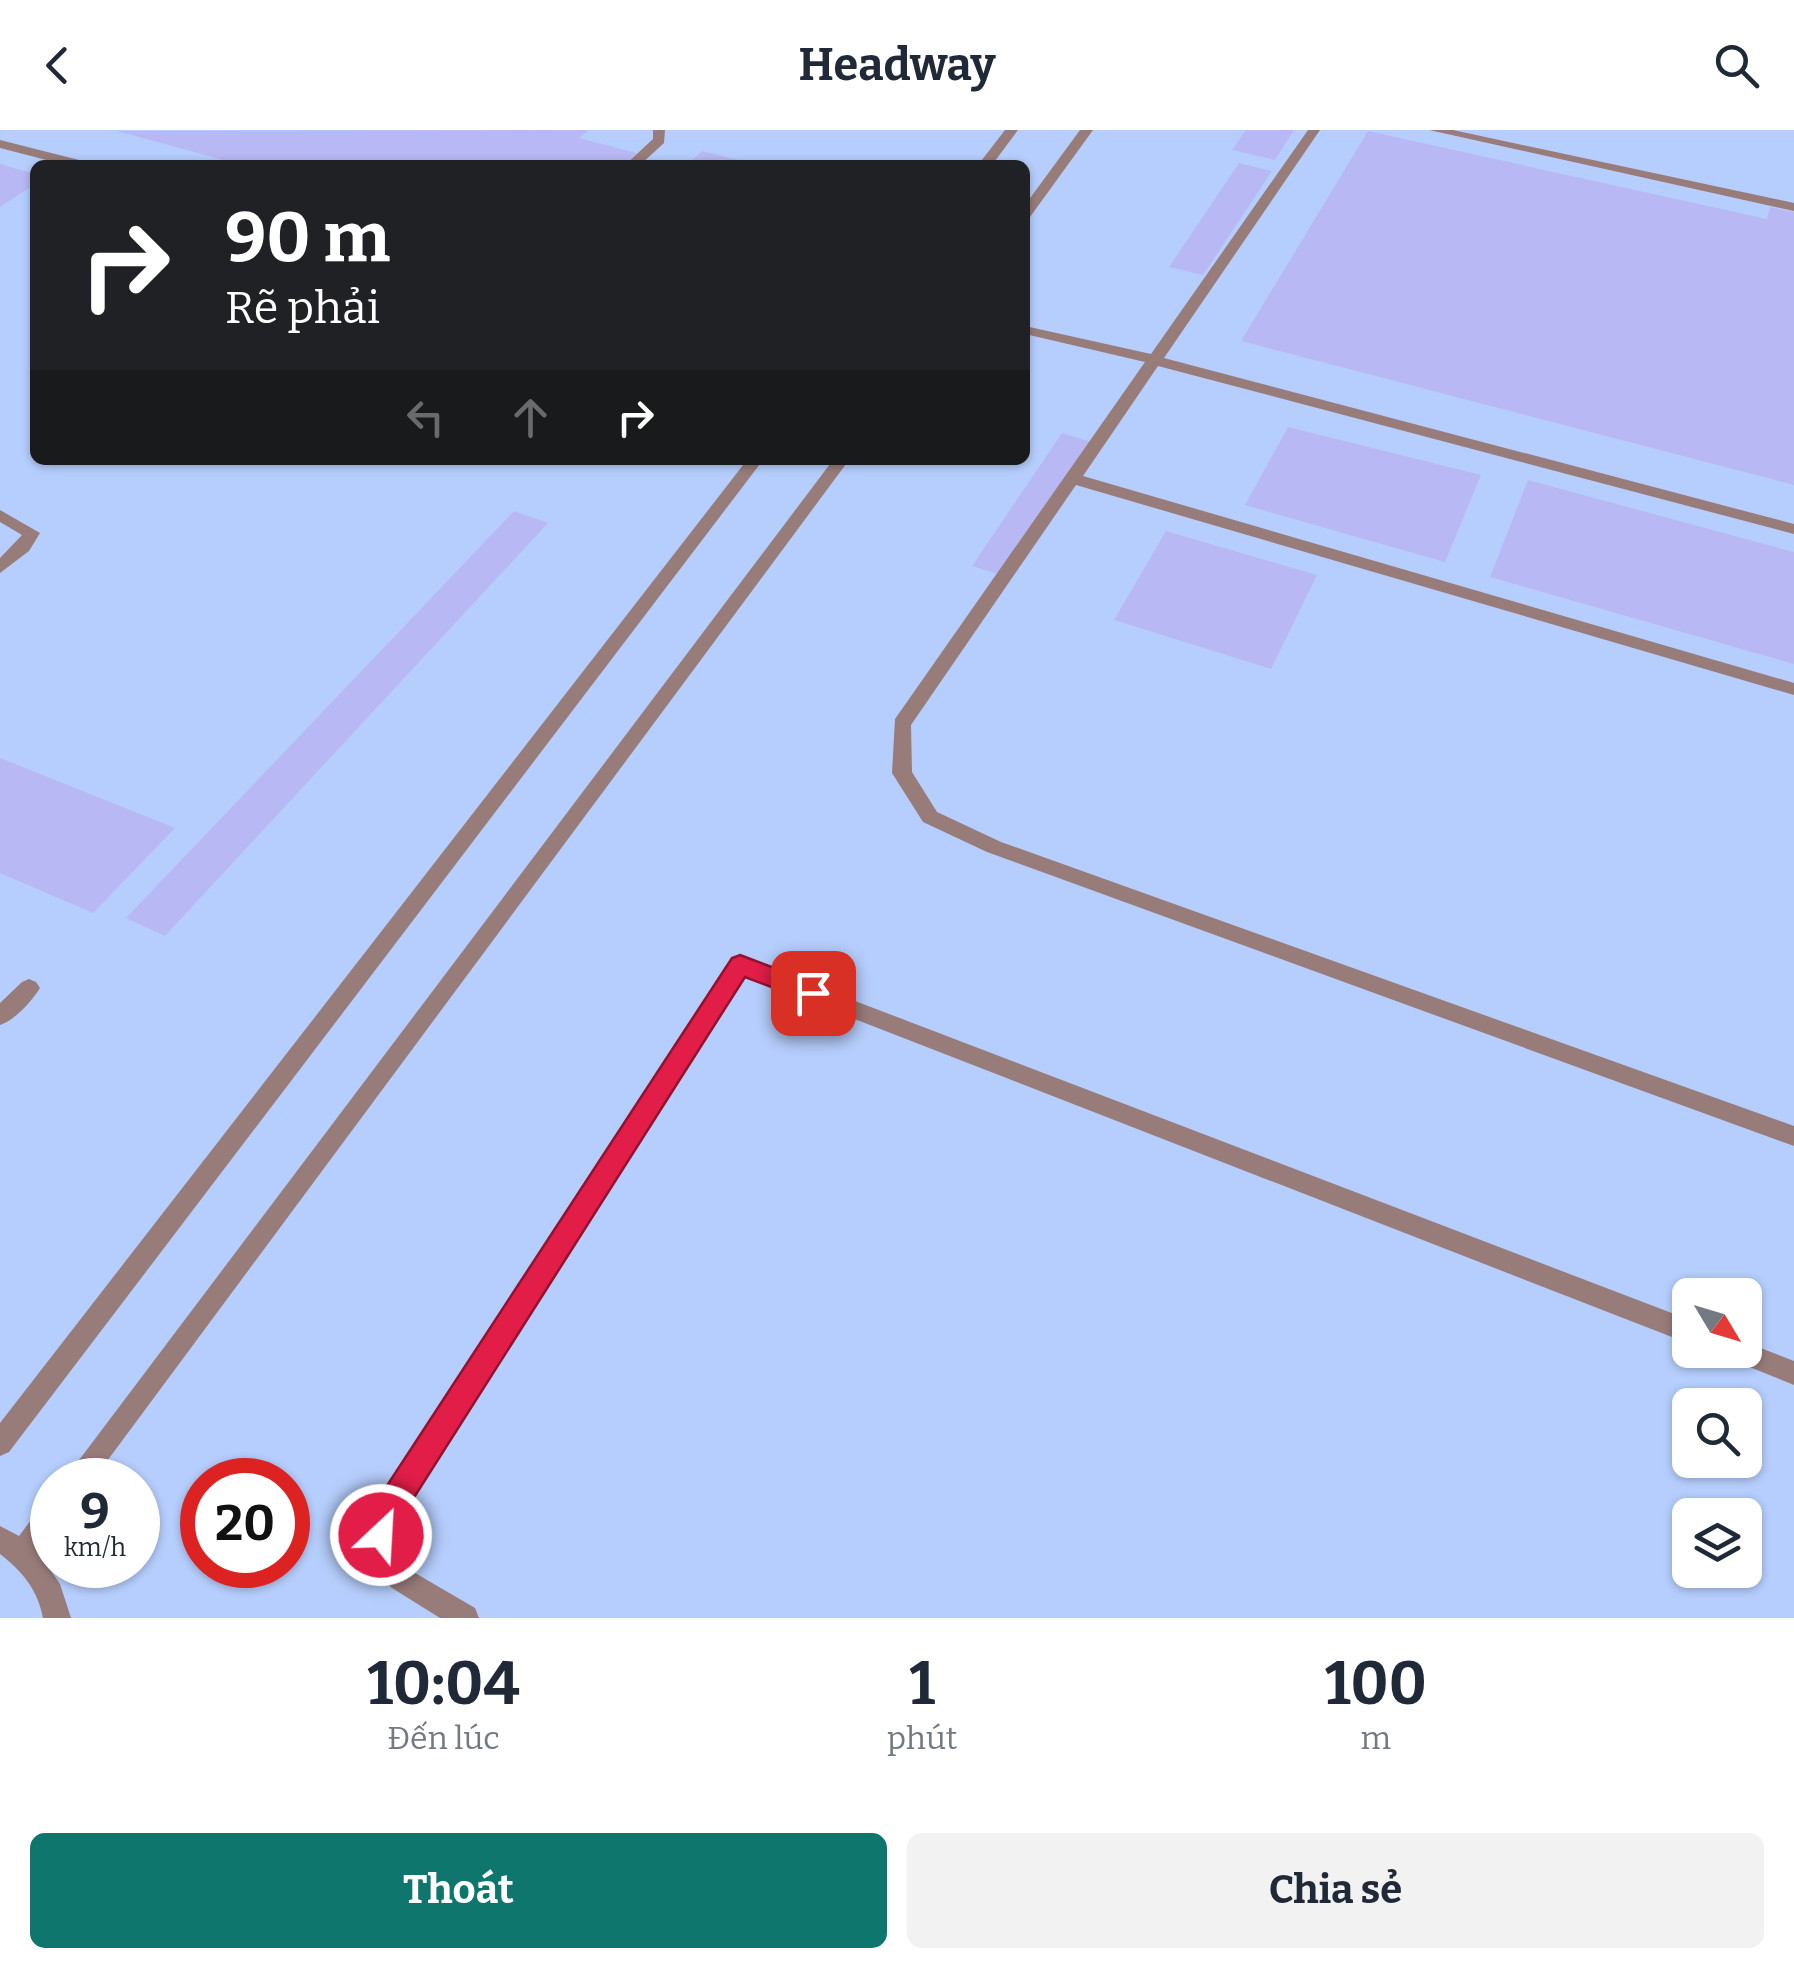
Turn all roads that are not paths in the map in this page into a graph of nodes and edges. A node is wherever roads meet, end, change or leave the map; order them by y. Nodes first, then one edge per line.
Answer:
1 (658, 130) edge
2 (1012, 130) edge
3 (1087, 130) edge
4 (1314, 130) edge
5 (1435, 130) edge
6 (0, 144) edge
7 (62, 160) edge
8 (638, 160) edge
9 (988, 160) edge
10 (1030, 207) edge
11 (1794, 208) edge
12 (1030, 331) edge
13 (1155, 360) junction
14 (751, 465) edge
15 (837, 465) edge
16 (1075, 479) junction
17 (0, 515) edge
18 (1794, 529) edge
19 (0, 566) edge
20 (1794, 689) edge
21 (30, 988) dead end
22 (0, 1016) edge
23 (1794, 1136) edge
24 (1672, 1325) edge
25 (1762, 1360) edge
26 (1794, 1372) edge
27 (0, 1443) edge
28 (93, 1458) edge
29 (12, 1545) edge
30 (57, 1618) edge
31 (465, 1618) edge

1 - 8 street
2 - 9 street
3 - 10 street
4 - 13 street
5 - 11 street
6 - 7 street
12 - 13 street
13 - 16 street
13 - 18 street
14 - 27 street
15 - 28 street
16 - 20 street
16 - 23 street
17 - 19 street
21 - 22 street
24 - 31 street
25 - 26 street
29 - 30 street

